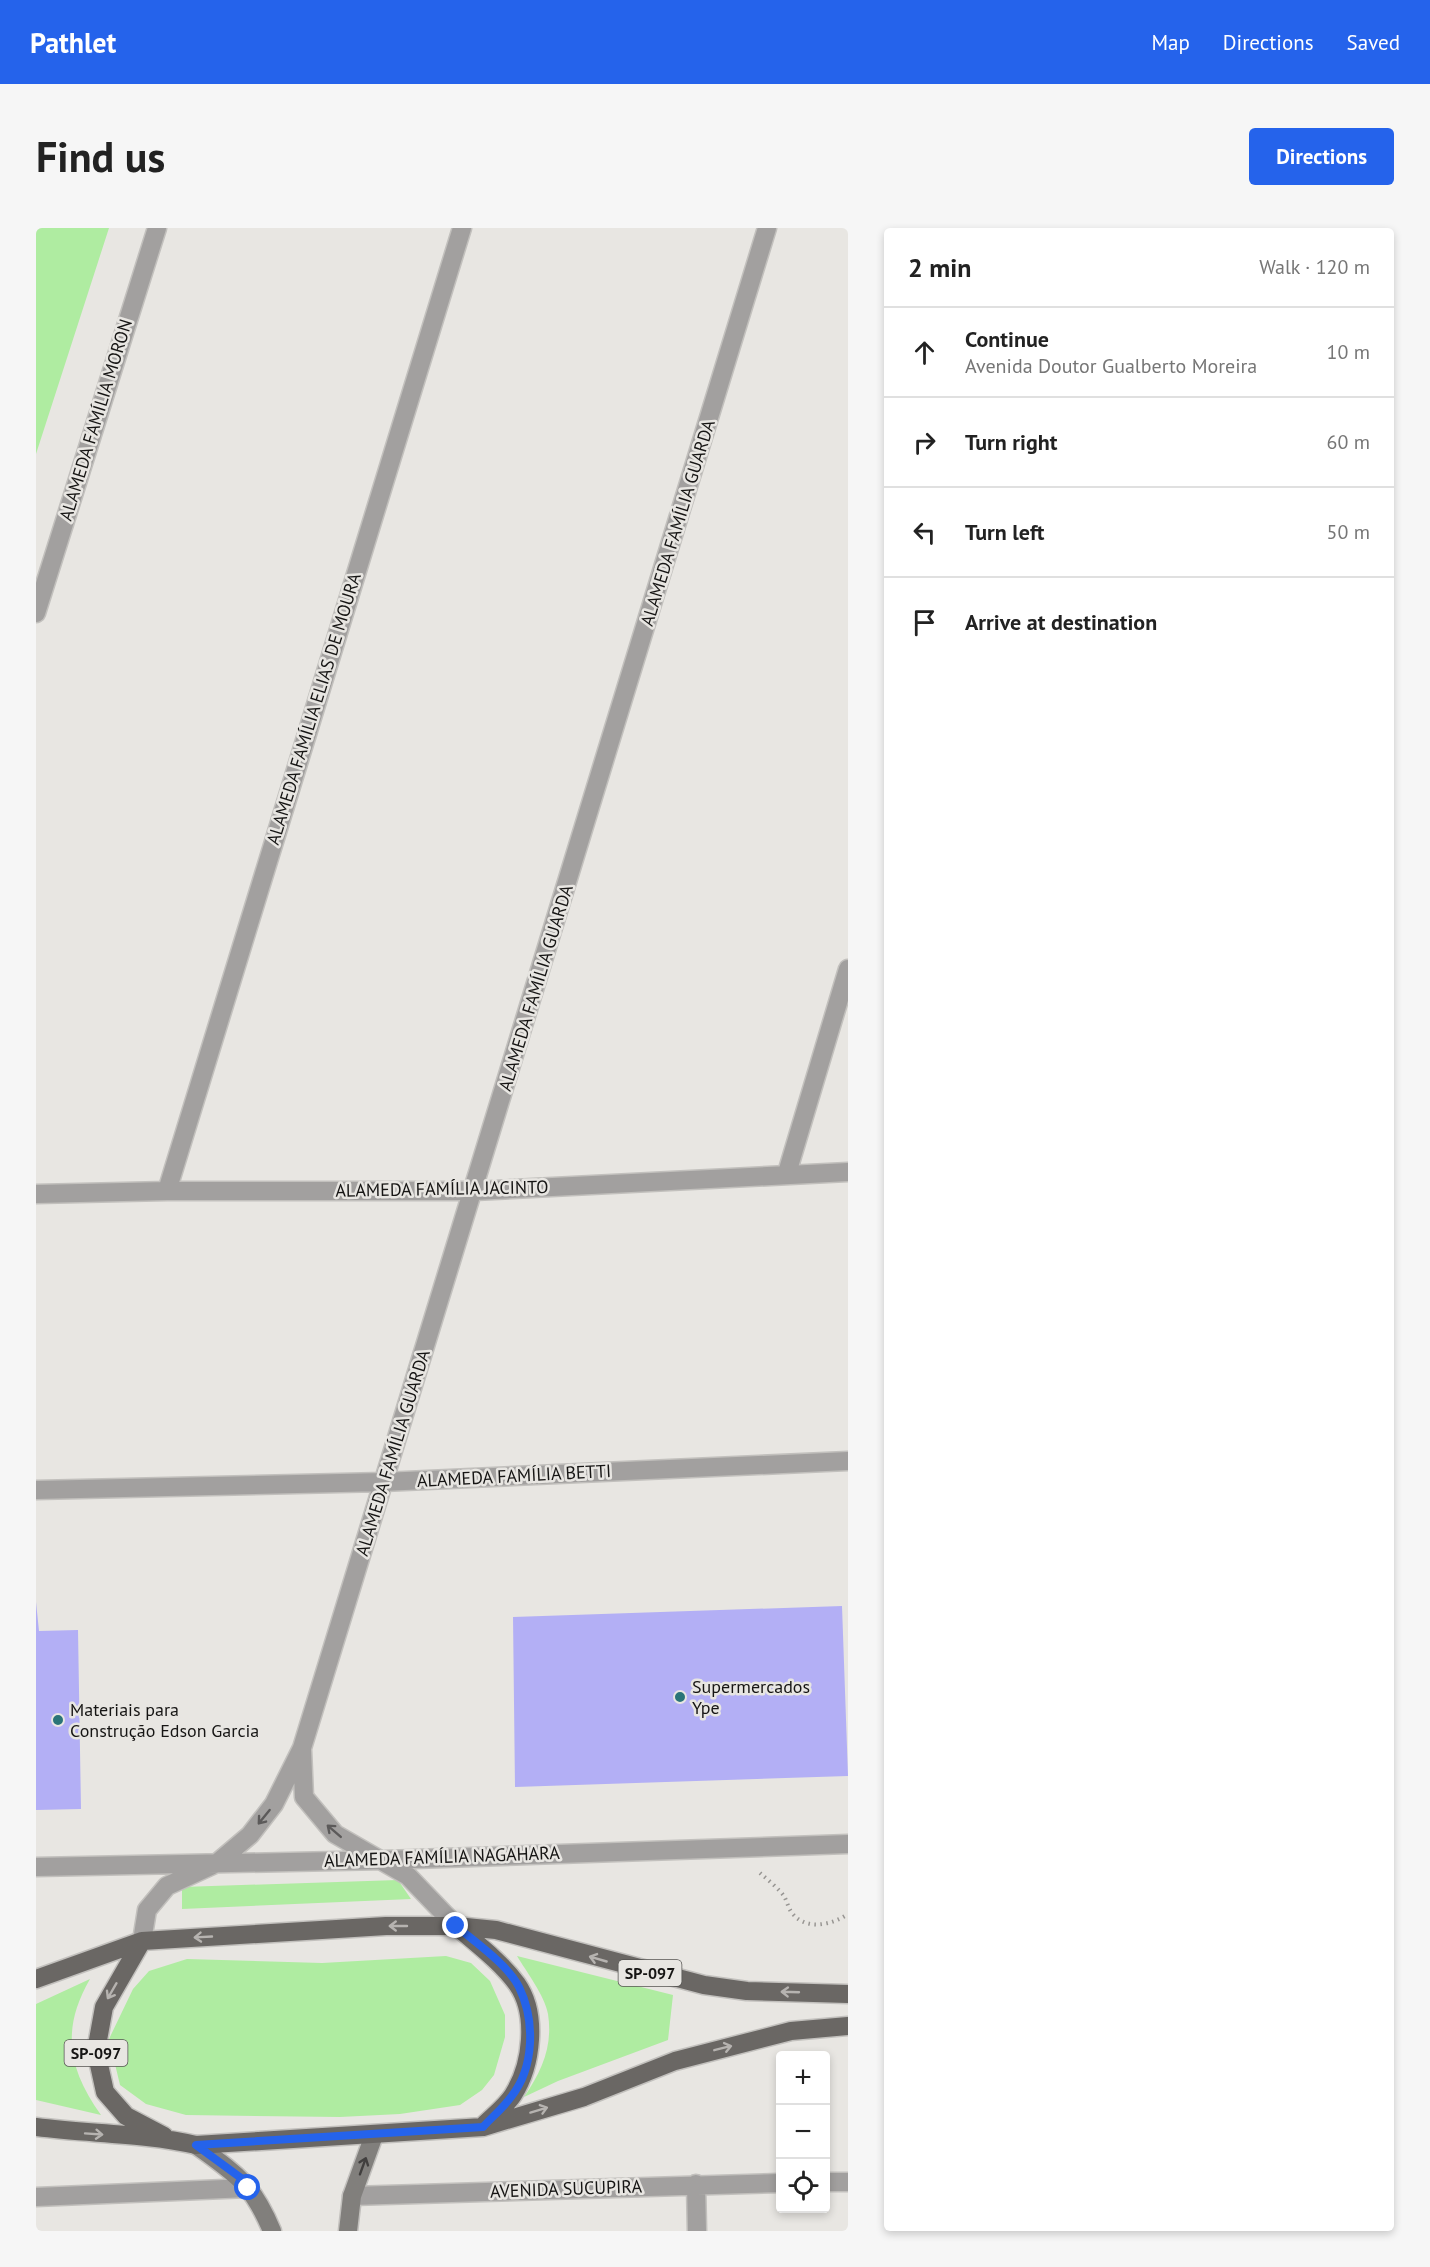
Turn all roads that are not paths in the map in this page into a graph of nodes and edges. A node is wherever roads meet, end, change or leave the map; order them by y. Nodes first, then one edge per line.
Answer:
1 (157, 228) edge
2 (462, 228) edge
3 (767, 228) edge
4 (36, 613) edge
5 (848, 969) edge
6 (848, 1172) edge
7 (787, 1173) junction
8 (167, 1191) junction
9 (474, 1191) junction
10 (36, 1194) edge
11 (848, 1461) edge
12 (383, 1482) junction
13 (36, 1490) edge
14 (302, 1748) junction
15 (848, 1844) edge
16 (384, 1860) junction
17 (217, 1863) junction
18 (36, 1867) edge
19 (456, 1926) junction
20 (142, 1941) junction
21 (36, 1979) edge
22 (848, 1994) edge
23 (848, 2026) edge
24 (36, 2127) edge
25 (483, 2127) junction
26 (374, 2135) junction
27 (171, 2139) junction
28 (196, 2145) junction
29 (848, 2181) edge
30 (830, 2182) edge
31 (776, 2183) edge
32 (696, 2184) junction
33 (248, 2188) junction
34 (352, 2196) junction
35 (36, 2197) edge
36 (272, 2231) edge
37 (348, 2231) edge
38 (697, 2231) edge

1 - 4 street, ALAMEDA FAMÍLIA MORON
2 - 8 street, ALAMEDA FAMÍLIA ELIAS DE MOURA
3 - 9 street, ALAMEDA FAMÍLIA GUARDA
5 - 7 street
6 - 7 street, ALAMEDA FAMÍLIA JACINTO
7 - 9 street, ALAMEDA FAMÍLIA JACINTO
8 - 9 street, ALAMEDA FAMÍLIA JACINTO
8 - 10 street, ALAMEDA FAMÍLIA JACINTO
9 - 12 street, ALAMEDA FAMÍLIA GUARDA
11 - 12 street, ALAMEDA FAMÍLIA BETTI
12 - 13 street, ALAMEDA FAMÍLIA BETTI
12 - 14 street, ALAMEDA FAMÍLIA GUARDA
16 -> 14 street, ALAMEDA FAMÍLIA GUARDA
14 -> 17 street, ALAMEDA FAMÍLIA GUARDA
15 - 16 street, ALAMEDA FAMÍLIA NAGAHARA
16 - 17 street, ALAMEDA FAMÍLIA NAGAHARA
16 - 19 street, ALAMEDA FAMÍLIA GUARDA
17 - 18 street, ALAMEDA FAMÍLIA NAGAHARA
17 - 20 street
19 -> 20 main road, SP-097
22 -> 19 main road, SP-097
19 - 25 main road
20 - 21 main road, SP-097
20 -> 27 main road, SP-097
25 -> 23 main road, SP-097
24 -> 27 main road, SP-097
25 - 26 main road, SP-097
26 - 28 main road, SP-097
34 -> 26 main road
27 - 28 main road, SP-097
28 - 33 main road
29 - 30 street
31 - 32 street, AVENIDA SUCUPIRA
32 - 34 street, AVENIDA SUCUPIRA
32 - 38 street
33 - 35 street
33 - 36 main road
34 - 37 main road

